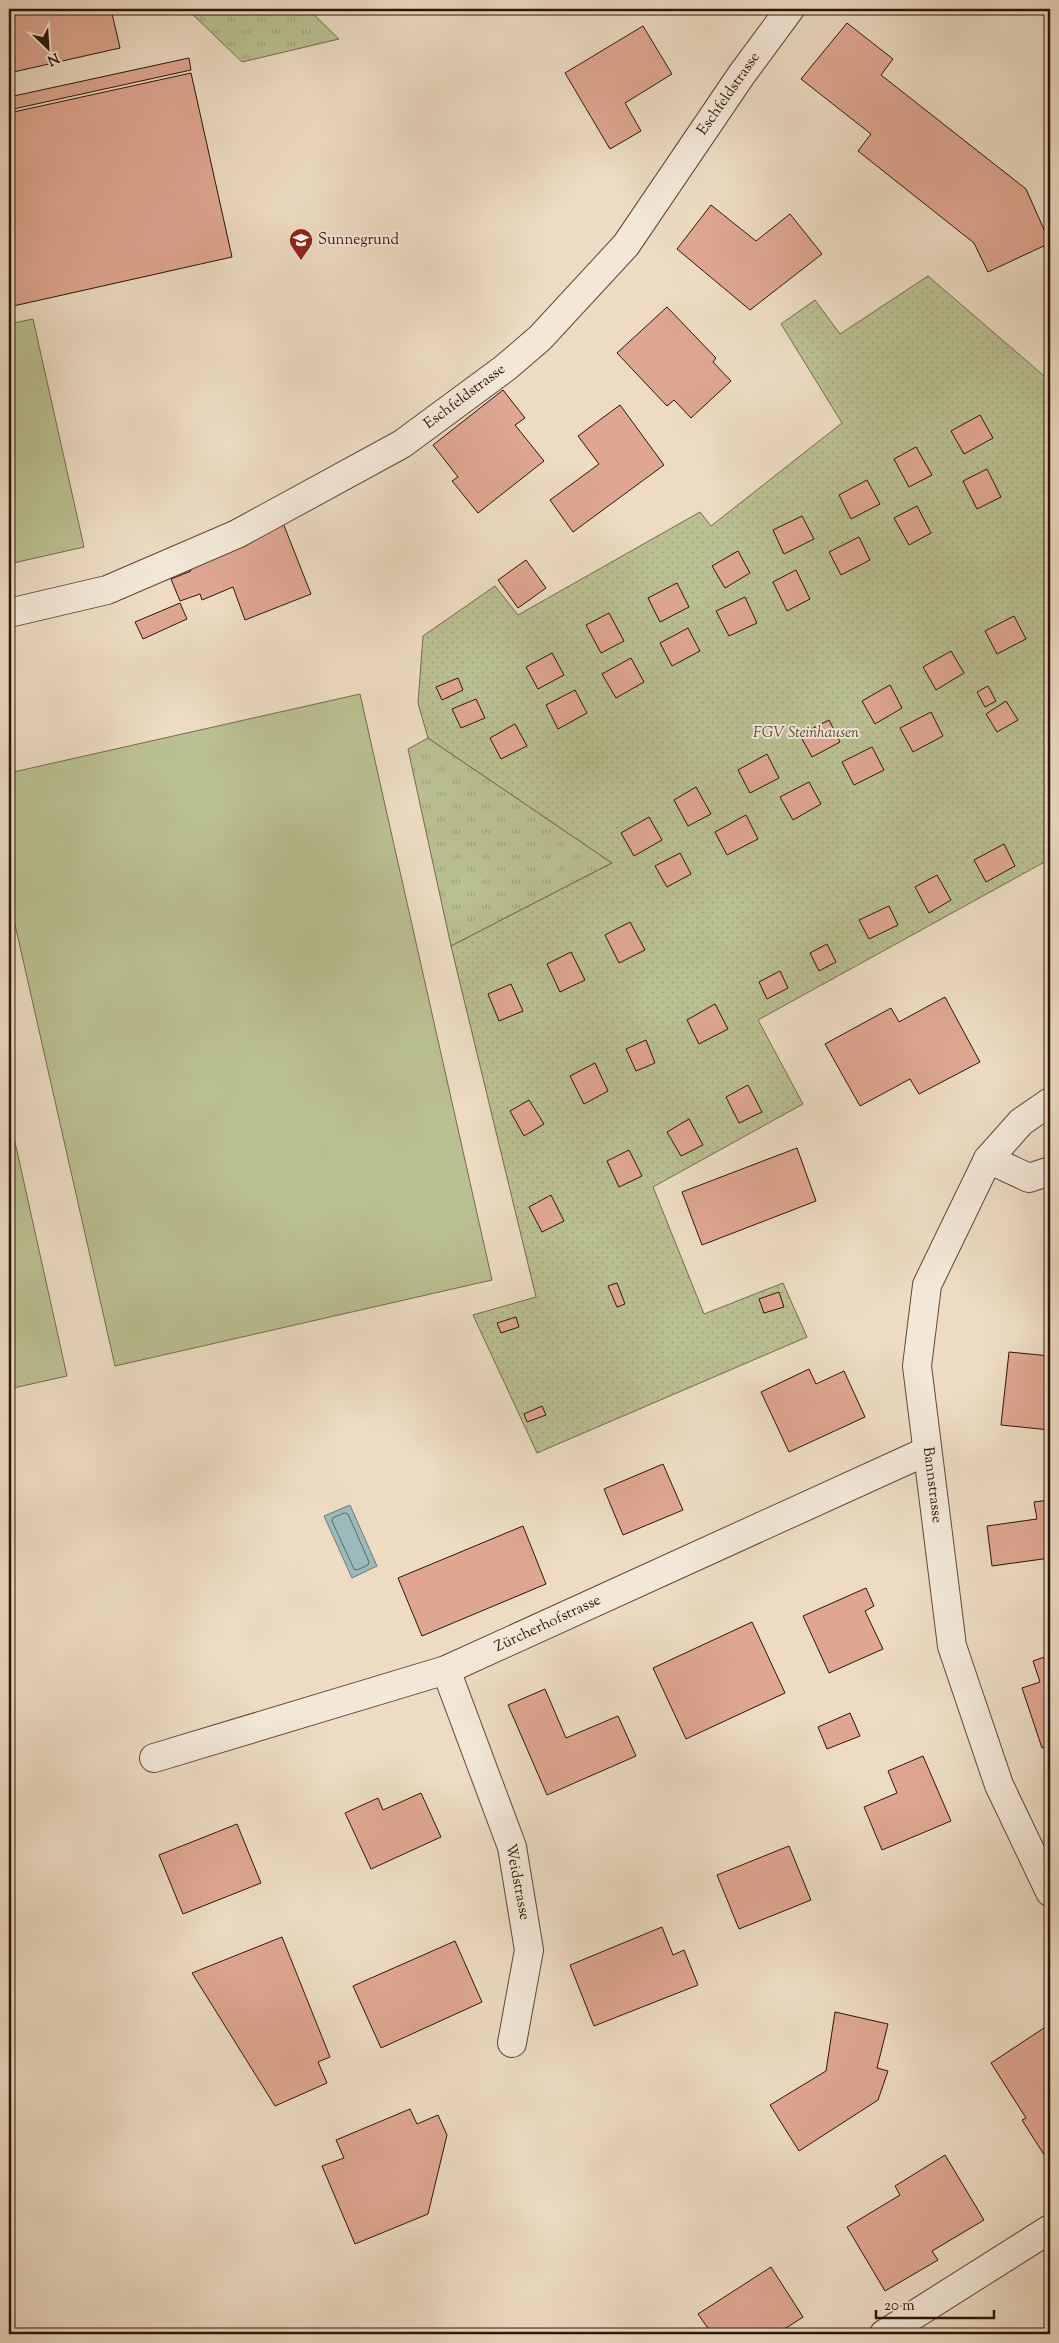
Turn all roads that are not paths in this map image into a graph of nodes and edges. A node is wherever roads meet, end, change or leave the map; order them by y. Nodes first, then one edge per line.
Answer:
1 (790, 9) edge
2 (9, 613) edge
3 (1050, 1102) edge
4 (988, 1159) junction
5 (1050, 1171) edge
6 (927, 1451) junction
7 (446, 1670) junction
8 (154, 1758) dead end
9 (1050, 1892) edge
10 (512, 2043) dead end
11 (1050, 2229) edge
12 (884, 2334) edge

1 - 2 street, Eschfeldstrasse
3 - 4 street, Bannstrasse
4 - 5 street
4 - 6 street, Bannstrasse
6 - 7 street, Zürcherhofstrasse
6 - 9 street, Bannstrasse
7 - 8 street, Zürcherhofstrasse
7 - 10 street, Weidstrasse
11 - 12 street

